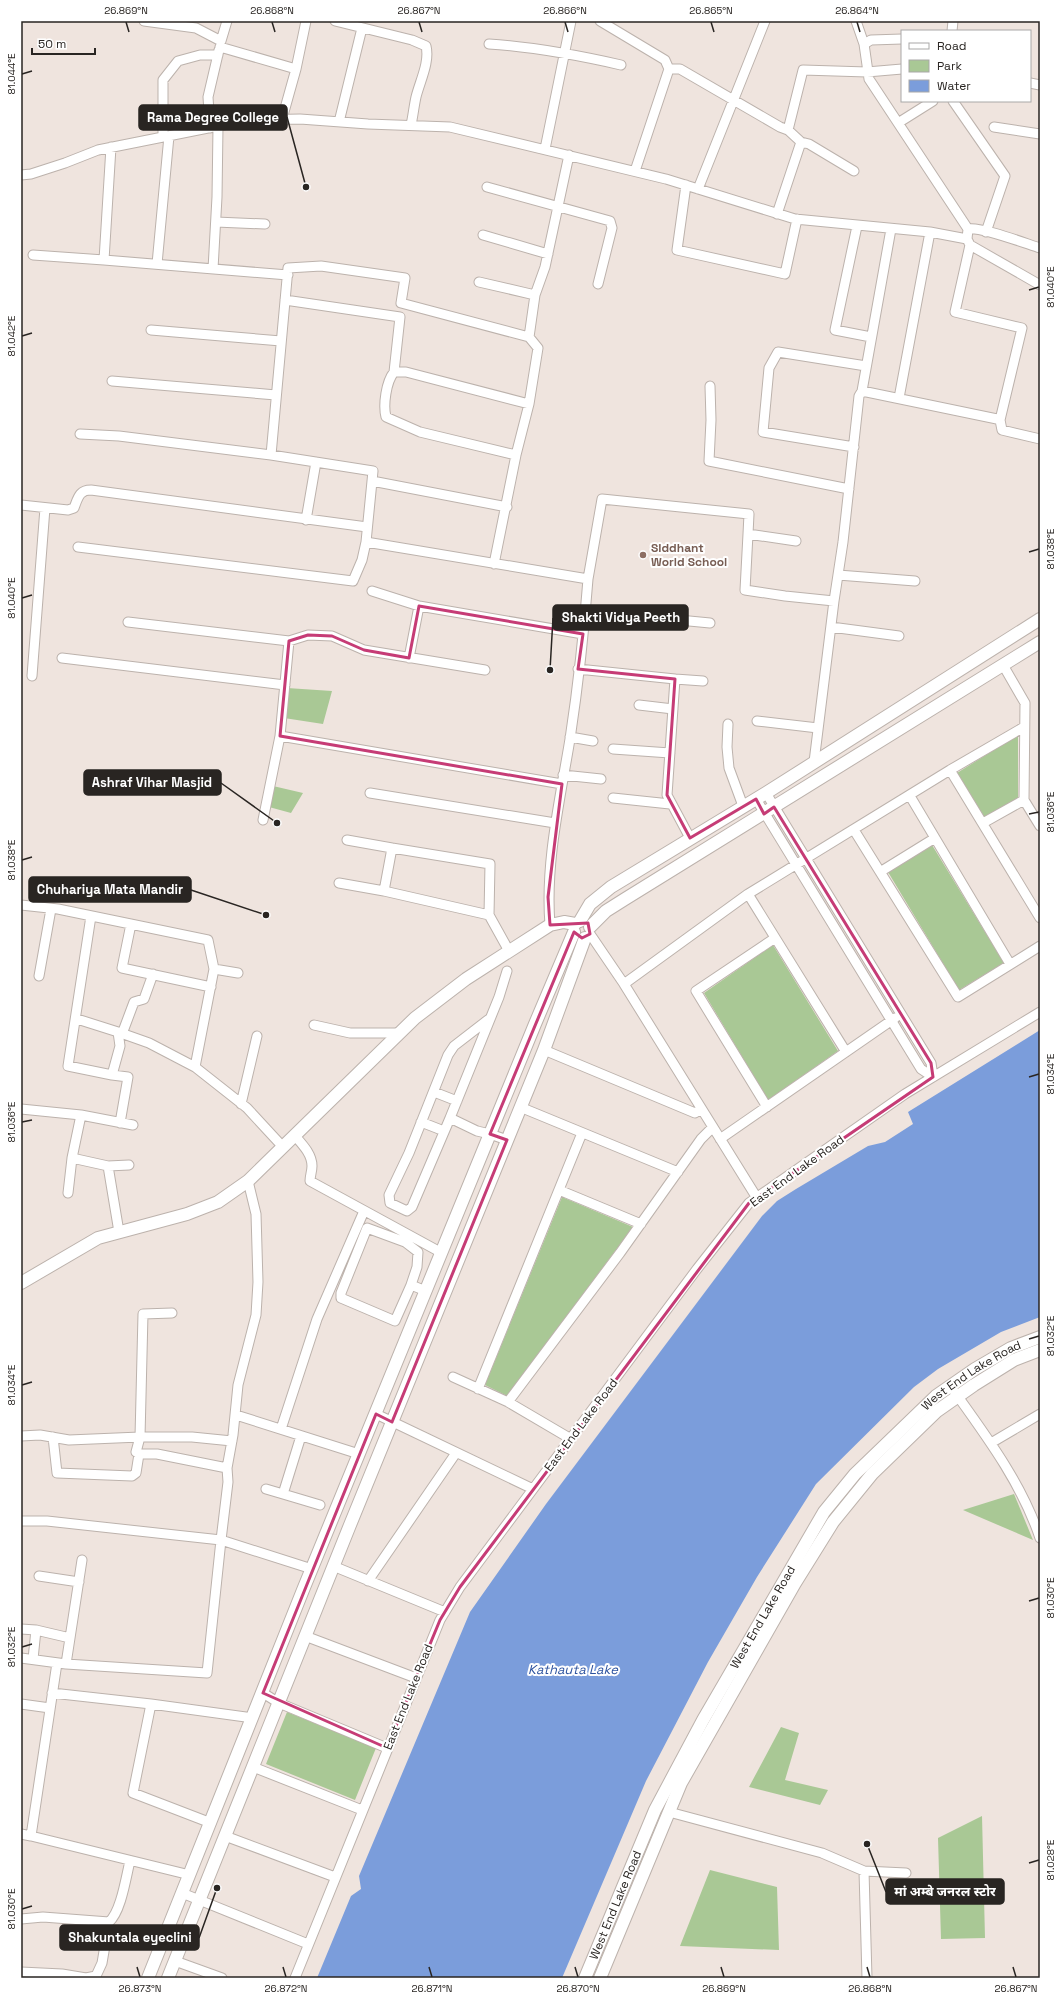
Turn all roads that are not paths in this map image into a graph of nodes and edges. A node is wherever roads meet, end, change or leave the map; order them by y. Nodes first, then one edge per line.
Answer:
1 (144, 21) edge
2 (227, 21) edge
3 (306, 21) edge
4 (336, 21) edge
5 (571, 21) edge
6 (600, 21) edge
7 (765, 21) edge
8 (856, 21) edge
9 (196, 25) edge
10 (362, 28) junction
11 (901, 39) edge
12 (490, 44) dead end
13 (864, 44) junction
14 (220, 48) junction
15 (565, 52) junction
16 (621, 66) dead end
17 (296, 69) junction
18 (670, 69) junction
19 (901, 69) edge
20 (867, 72) junction
21 (734, 101) junction
22 (931, 102) edge
23 (954, 102) edge
24 (282, 120) junction
25 (338, 122) junction
26 (898, 123) junction
27 (411, 125) junction
28 (214, 127) junction
29 (994, 127) dead end
30 (788, 130) junction
31 (1040, 134) edge
32 (166, 137) junction
33 (801, 142) junction
34 (111, 147) junction
35 (545, 149) junction
36 (569, 156) junction
37 (634, 171) junction
38 (854, 171) dead end
39 (21, 175) edge
40 (686, 185) junction
41 (488, 187) dead end
42 (698, 189) junction
43 (558, 208) junction
44 (777, 214) junction
45 (797, 219) junction
46 (216, 222) junction
47 (265, 224) dead end
48 (857, 226) junction
49 (891, 229) junction
50 (968, 229) junction
51 (930, 232) junction
52 (986, 232) junction
53 (483, 235) dead end
54 (968, 242) junction
55 (1040, 248) edge
56 (548, 254) junction
57 (33, 255) dead end
58 (104, 260) junction
59 (157, 264) junction
60 (213, 269) junction
61 (288, 275) junction
62 (479, 282) dead end
63 (598, 284) dead end
64 (1040, 285) edge
65 (535, 295) junction
66 (285, 300) junction
67 (401, 303) junction
68 (400, 317) junction
69 (151, 330) dead end
70 (529, 337) junction
71 (871, 337) junction
72 (281, 341) junction
73 (866, 366) junction
74 (394, 372) junction
75 (112, 381) dead end
76 (710, 386) dead end
77 (862, 391) junction
78 (276, 395) junction
79 (899, 398) junction
80 (529, 404) junction
81 (1000, 420) junction
82 (80, 434) dead end
83 (1040, 439) edge
84 (854, 447) junction
85 (271, 455) junction
86 (516, 455) junction
87 (316, 462) junction
88 (372, 481) junction
89 (849, 490) junction
90 (21, 505) edge
91 (507, 507) junction
92 (45, 508) junction
93 (306, 520) junction
94 (367, 527) junction
95 (748, 534) junction
96 (796, 541) dead end
97 (366, 542) junction
98 (78, 547) dead end
99 (494, 564) junction
100 (838, 575) junction
101 (588, 579) junction
102 (915, 581) dead end
103 (372, 591) dead end
104 (834, 601) junction
105 (418, 606) junction
106 (586, 611) junction
107 (1040, 619) edge
108 (128, 622) dead end
109 (710, 623) dead end
110 (830, 627) junction
111 (583, 634) junction
112 (898, 636) dead end
113 (289, 641) junction
114 (1040, 642) edge
115 (62, 658) dead end
116 (409, 658) junction
117 (1003, 665) junction
118 (578, 669) junction
119 (485, 670) dead end
120 (32, 676) dead end
121 (675, 680) junction
122 (703, 681) dead end
123 (285, 685) junction
124 (639, 705) dead end
125 (673, 709) junction
126 (756, 722) dead end
127 (728, 724) dead end
128 (1024, 727) junction
129 (818, 728) junction
130 (280, 736) junction
131 (570, 737) junction
132 (593, 741) dead end
133 (613, 749) dead end
134 (670, 753) junction
135 (814, 762) junction
136 (950, 770) junction
137 (563, 779) junction
138 (601, 779) dead end
139 (370, 793) dead end
140 (761, 796) junction
141 (910, 796) junction
142 (613, 798) dead end
143 (1024, 800) junction
144 (670, 804) junction
145 (743, 806) junction
146 (774, 808) junction
147 (764, 814) junction
148 (263, 820) dead end
149 (555, 823) junction
150 (983, 823) junction
151 (1040, 826) edge
152 (854, 830) junction
153 (690, 838) junction
154 (935, 838) junction
155 (346, 840) dead end
156 (392, 848) junction
157 (806, 859) junction
158 (795, 865) junction
159 (880, 872) junction
160 (339, 883) dead end
161 (384, 891) junction
162 (748, 894) junction
163 (21, 905) edge
164 (51, 909) junction
165 (489, 915) junction
166 (91, 916) junction
167 (1040, 918) edge
168 (131, 924) junction
169 (550, 925) junction
170 (582, 929) junction
171 (775, 938) junction
172 (1040, 946) edge
173 (509, 951) junction
174 (1010, 964) junction
175 (214, 969) junction
176 (507, 970) dead end
177 (238, 973) dead end
178 (154, 974) junction
179 (39, 976) dead end
180 (624, 984) junction
181 (211, 986) junction
182 (1040, 1012) edge
183 (901, 1014) junction
184 (77, 1019) junction
185 (489, 1019) junction
186 (891, 1020) junction
187 (314, 1024) dead end
188 (120, 1033) junction
189 (399, 1033) junction
190 (257, 1036) dead end
191 (544, 1050) junction
192 (846, 1052) junction
193 (195, 1066) junction
194 (112, 1075) junction
195 (933, 1077) junction
196 (434, 1092) junction
197 (457, 1100) junction
198 (242, 1104) junction
199 (767, 1107) junction
200 (520, 1108) junction
201 (21, 1109) edge
202 (701, 1109) junction
203 (81, 1115) junction
204 (450, 1118) junction
205 (421, 1122) junction
206 (120, 1123) junction
207 (133, 1125) dead end
208 (713, 1127) junction
209 (444, 1131) junction
210 (486, 1133) junction
211 (582, 1133) junction
212 (295, 1136) junction
213 (720, 1139) junction
214 (507, 1140) junction
215 (283, 1147) junction
216 (72, 1158) junction
217 (129, 1165) dead end
218 (108, 1166) junction
219 (678, 1172) junction
220 (248, 1181) junction
221 (559, 1190) junction
222 (68, 1193) dead end
223 (757, 1198) junction
224 (364, 1211) junction
225 (641, 1224) junction
226 (119, 1232) junction
227 (442, 1253) junction
228 (21, 1284) edge
229 (411, 1286) junction
230 (426, 1291) junction
231 (172, 1313) dead end
232 (1040, 1337) edge
233 (1040, 1350) edge
234 (453, 1377) dead end
235 (478, 1389) junction
236 (954, 1391) junction
237 (508, 1402) junction
238 (376, 1414) junction
239 (1040, 1414) edge
240 (236, 1415) junction
241 (392, 1422) junction
242 (281, 1429) junction
243 (21, 1436) edge
244 (301, 1436) junction
245 (53, 1437) junction
246 (140, 1437) junction
247 (571, 1439) junction
248 (232, 1441) junction
249 (991, 1444) junction
250 (456, 1452) junction
251 (139, 1454) junction
252 (359, 1454) junction
253 (227, 1468) junction
254 (266, 1489) dead end
255 (533, 1489) junction
256 (283, 1494) junction
257 (320, 1505) dead end
258 (21, 1521) edge
259 (1040, 1538) edge
260 (221, 1540) junction
261 (82, 1560) dead end
262 (333, 1566) junction
263 (312, 1569) junction
264 (39, 1576) dead end
265 (368, 1580) junction
266 (79, 1582) junction
267 (445, 1612) junction
268 (21, 1629) edge
269 (36, 1630) junction
270 (305, 1636) junction
271 (70, 1638) junction
272 (21, 1658) edge
273 (34, 1659) junction
274 (62, 1663) junction
275 (416, 1678) junction
276 (52, 1693) junction
277 (263, 1693) junction
278 (279, 1703) junction
279 (21, 1704) edge
280 (151, 1704) junction
281 (50, 1708) junction
282 (253, 1718) junction
283 (387, 1748) junction
284 (253, 1767) junction
285 (362, 1810) junction
286 (669, 1812) junction
287 (210, 1823) junction
288 (21, 1834) edge
289 (31, 1836) junction
290 (225, 1836) junction
291 (130, 1861) junction
292 (864, 1871) junction
293 (906, 1873) dead end
294 (190, 1875) junction
295 (335, 1877) junction
296 (182, 1893) junction
297 (200, 1900) junction
298 (21, 1919) edge
299 (109, 1922) junction
300 (308, 1944) junction
301 (175, 1961) junction
302 (21, 1972) edge
303 (148, 1978) edge
304 (168, 1978) edge
305 (222, 1978) edge
306 (295, 1978) edge
307 (585, 1978) edge
308 (600, 1978) edge
309 (867, 1978) edge

1 - 9 street
2 - 14 street
3 - 17 street
4 - 10 street
5 - 15 street
6 - 18 street
7 - 21 street
8 - 13 street
9 - 14 street
10 - 25 street
10 - 27 street
11 - 13 street
12 - 15 street
13 - 20 street
14 - 17 street
14 - 28 street
14 - 32 street
15 - 16 street
15 - 35 street
17 - 24 street
18 - 21 street
18 - 37 street
19 - 20 street
20 - 26 street
20 - 30 street
21 - 30 street
21 - 42 street
22 - 26 street
23 - 52 street
24 - 25 street
24 - 28 street
25 - 27 street
26 - 50 street
27 - 35 street
28 - 32 street
28 - 46 street
29 - 31 street
30 - 33 street
32 - 34 street
32 - 59 street
33 - 38 street
33 - 44 street
34 - 39 street
34 - 58 street
35 - 36 street
36 - 37 street
36 - 43 street
37 - 40 street
40 - 42 street
40 - 45 street
41 - 43 street
42 - 44 street
43 - 56 street
43 - 63 street
44 - 45 street
45 - 48 street
46 - 47 street
46 - 60 street
48 - 49 street
48 - 71 street
49 - 51 street
49 - 71 street
50 - 52 street
50 - 54 street
51 - 54 street
51 - 79 street
52 - 55 street
53 - 56 street
54 - 64 street
54 - 81 street
56 - 65 street
57 - 58 street
58 - 59 street
59 - 60 street
60 - 61 street
61 - 66 street
61 - 67 street
62 - 65 street
65 - 70 street
66 - 68 street
66 - 72 street
67 - 68 street
67 - 70 street
68 - 74 street
69 - 72 street
70 - 80 street
71 - 73 street
72 - 78 street
73 - 77 street
73 - 84 street
74 - 80 street
74 - 86 street
75 - 78 street
76 - 89 street
77 - 79 street
77 - 84 street
78 - 85 street
79 - 81 street
80 - 86 street
81 - 83 street
82 - 85 street
84 - 89 street
85 - 87 street
86 - 91 street
87 - 88 street
87 - 93 street
88 - 91 street
88 - 94 street
89 - 100 street
90 - 92 street
91 - 99 street
92 - 93 street
92 - 120 street
93 - 94 street
94 - 97 street
95 - 96 street
95 - 101 street
95 - 104 street
97 - 98 street
97 - 99 street
99 - 101 street
100 - 102 street
100 - 104 street
101 - 106 street
103 - 105 street
104 - 110 street
105 - 111 street
105 - 116 street
106 - 109 street
106 - 111 street
107 - 135 street
108 - 113 street
110 - 112 street
110 - 129 street
111 - 118 street
113 - 116 street
113 - 123 street
114 - 117 street
115 - 123 street
116 - 119 street
117 - 128 street
117 - 146 street
118 - 121 street
118 - 131 street
121 - 122 street
121 - 125 street
123 - 130 street
124 - 125 street
125 - 134 street
126 - 129 street
127 - 145 street
128 - 136 street
128 - 143 street
129 - 135 street
130 - 137 street
130 - 148 street
131 - 132 street
131 - 137 street
133 - 134 street
134 - 144 street
135 - 140 street
136 - 141 street
136 - 150 street
137 - 138 street
137 - 149 street
139 - 149 street
140 - 145 street
140 - 146 street
140 - 147 street
141 - 152 street
141 - 154 street
142 - 144 street
143 - 150 street
143 - 151 street
144 - 153 street
145 - 153 street
146 - 147 street
146 - 157 street
147 - 158 street
147 - 170 street
149 - 169 street
150 - 167 street
152 - 157 street
152 - 159 street
153 - 170 street
154 - 159 street
154 - 174 street
155 - 156 street
156 - 161 street
156 - 165 street
157 - 158 street
157 - 183 street
158 - 162 street
158 - 186 street
159 - 174 street
160 - 161 street
161 - 165 street
162 - 171 street
162 - 180 street
163 - 164 street
164 - 166 street
164 - 179 street
165 - 173 street
166 - 168 street
166 - 184 street
168 - 175 street
168 - 178 street
169 - 170 street
169 - 173 street
170 - 180 street
170 - 191 street
170 - 210 street
171 - 192 street
171 - 199 street
172 - 174 street
173 - 189 street
175 - 177 street
175 - 181 street
176 - 185 street
178 - 181 street
178 - 188 street
180 - 202 street
181 - 193 street
182 - 195 street, East End Lake Road
183 - 186 street
183 - 195 street
184 - 188 street
184 - 194 street
185 - 196 street
185 - 197 street
186 - 192 street
186 - 195 street
187 - 189 street
188 - 193 street
188 - 194 street
189 - 212 street
190 - 198 street
191 - 200 street
191 - 202 street
192 - 199 street
193 - 198 street
194 - 206 street
195 - 223 street, East End Lake Road
196 - 197 street
196 - 205 street
197 - 204 street
198 - 215 street
199 - 213 street
200 - 211 street
200 - 214 street
201 - 203 street
202 - 208 street
203 - 206 street
203 - 216 street
204 - 209 street
204 - 210 street
205 - 209 street
205 - 209 street
206 - 207 street
208 - 213 street
208 - 219 street
210 - 214 street
210 - 227 street
211 - 219 street
211 - 221 street
212 - 215 street
212 - 224 street
213 - 223 street
214 - 241 street
215 - 220 street
216 - 218 street
216 - 222 street
217 - 218 street
218 - 226 street
219 - 225 street
220 - 226 street
220 - 240 street
221 - 225 street
221 - 235 street
223 - 247 street, East End Lake Road
224 - 227 street
224 - 242 street
225 - 237 street
226 - 228 street
227 - 230 street
229 - 229 street
229 - 230 street
230 - 238 street
231 - 246 street
232 - 236 street, West End Lake Road
233 - 236 street, West End Lake Road
234 - 235 street
235 - 237 street
236 - 249 street
236 - 286 street, West End Lake Road
236 - 307 street, West End Lake Road
237 - 247 street
238 - 241 street
238 - 252 street
239 - 249 street
240 - 242 street
240 - 248 street
241 - 250 street
241 - 262 street
242 - 244 street
243 - 245 street
244 - 252 street
244 - 256 street
245 - 246 street
245 - 251 street
246 - 248 street
246 - 251 street
247 - 255 street, East End Lake Road
248 - 253 street
249 - 259 street
250 - 255 street
250 - 265 street
251 - 253 street
252 - 263 street
253 - 260 street
254 - 256 street
255 - 267 street, East End Lake Road
256 - 257 street
258 - 260 street
260 - 263 street
260 - 274 street
261 - 266 street
262 - 265 street
262 - 270 street
263 - 277 street
264 - 266 street
265 - 267 street
266 - 271 street
267 - 275 street, East End Lake Road
268 - 269 street
269 - 271 street
269 - 273 street
270 - 275 street
270 - 278 street
271 - 274 street
272 - 273 street
273 - 274 street
274 - 276 street
275 - 283 street, East End Lake Road
276 - 280 street
276 - 281 street
277 - 278 street
277 - 282 street
278 - 283 street
278 - 284 street
279 - 281 street
280 - 282 street
280 - 287 street
281 - 289 street
282 - 287 street
283 - 285 street, East End Lake Road
284 - 285 street
284 - 290 street
285 - 295 street, East End Lake Road
286 - 292 street
286 - 308 street, West End Lake Road
287 - 294 street
288 - 289 street
289 - 291 street
290 - 295 street
290 - 297 street
291 - 294 street
291 - 299 street
292 - 293 street
292 - 309 street
294 - 296 street
295 - 300 street, East End Lake Road
296 - 297 street
296 - 303 street
297 - 300 street
297 - 301 street
298 - 299 street
299 - 302 street
300 - 306 street, East End Lake Road
301 - 304 street
301 - 305 street

